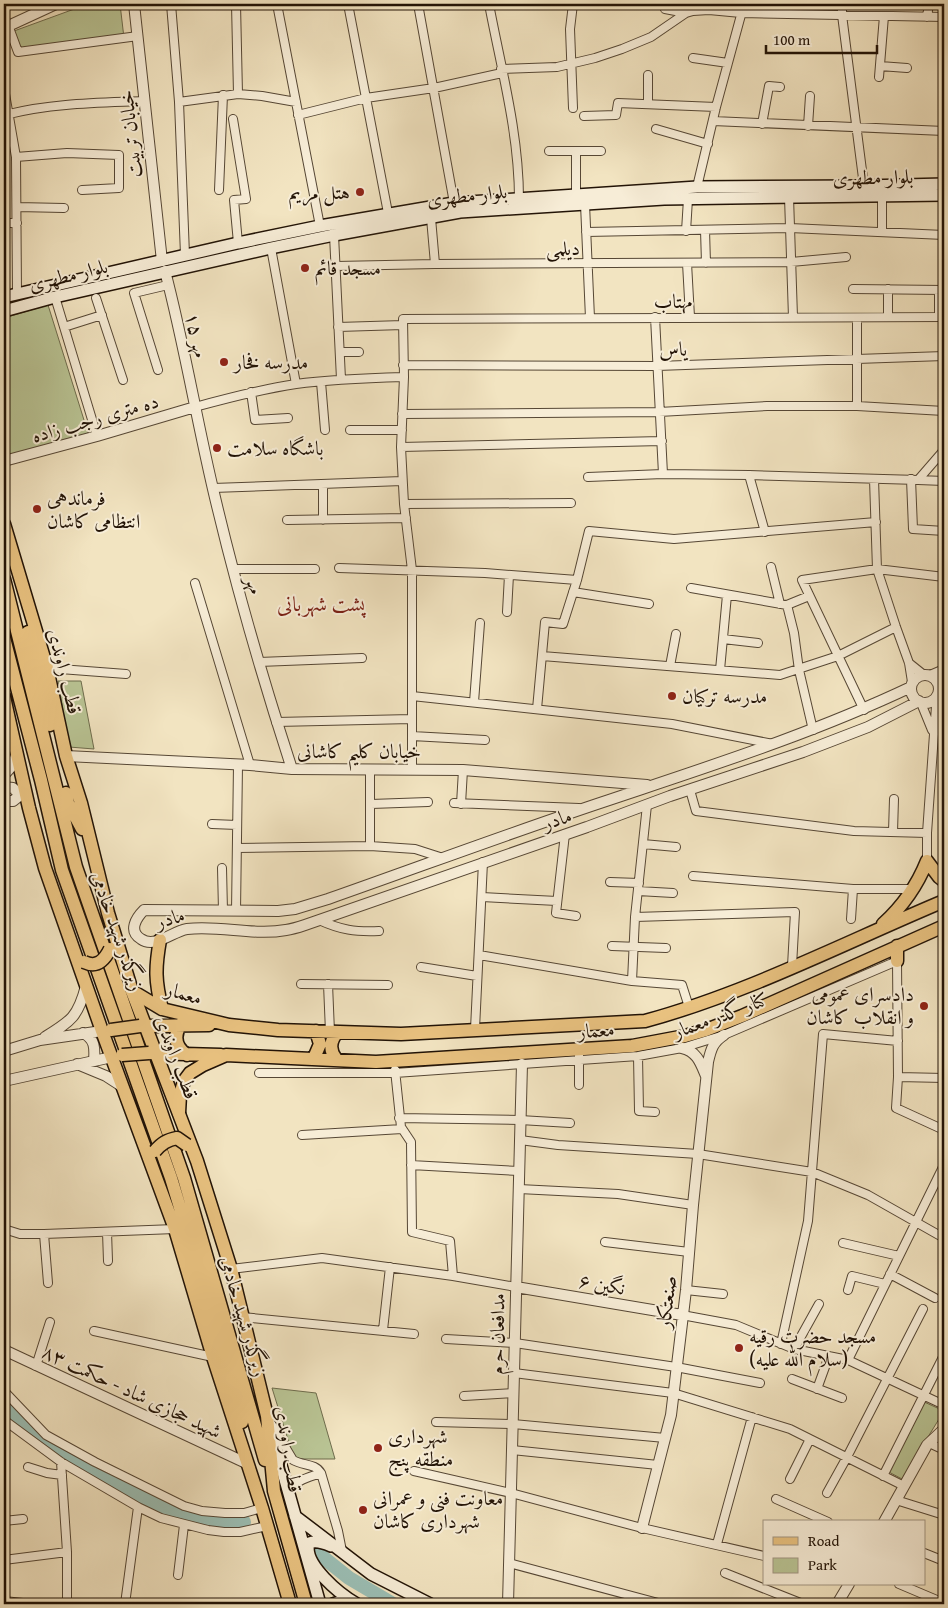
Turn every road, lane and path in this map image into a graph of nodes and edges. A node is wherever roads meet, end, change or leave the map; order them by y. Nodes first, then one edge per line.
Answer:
1 (56, 4) edge
2 (134, 4) edge
3 (171, 4) edge
4 (236, 4) edge
5 (277, 4) edge
6 (348, 4) edge
7 (418, 4) edge
8 (489, 4) edge
9 (573, 4) edge
10 (744, 4) edge
11 (842, 4) edge
12 (929, 4) edge
13 (666, 9) dead end
14 (686, 13) junction
15 (741, 13) junction
16 (842, 15) junction
17 (884, 16) junction
18 (927, 17) junction
19 (944, 17) edge
20 (6, 26) edge
21 (138, 36) junction
22 (693, 58) dead end
23 (728, 63) junction
24 (571, 64) junction
25 (880, 66) junction
26 (907, 68) dead end
27 (501, 71) junction
28 (648, 75) dead end
29 (879, 77) dead end
30 (780, 87) dead end
31 (4, 88) edge
32 (434, 88) junction
33 (238, 94) junction
34 (223, 95) junction
35 (810, 96) dead end
36 (366, 98) junction
37 (144, 101) junction
38 (179, 102) junction
39 (296, 102) junction
40 (648, 104) junction
41 (716, 107) junction
42 (573, 108) dead end
43 (9, 114) junction
44 (298, 115) junction
45 (584, 116) dead end
46 (233, 119) dead end
47 (713, 121) junction
48 (762, 124) junction
49 (808, 126) junction
50 (856, 128) junction
51 (656, 130) dead end
52 (944, 131) edge
53 (708, 144) junction
54 (549, 150) dead end
55 (576, 151) junction
56 (601, 151) dead end
57 (16, 157) junction
58 (944, 184) edge
59 (864, 186) junction
60 (697, 187) junction
61 (82, 190) dead end
62 (219, 190) dead end
63 (576, 195) junction
64 (649, 195) junction
65 (944, 195) edge
66 (882, 196) junction
67 (789, 197) junction
68 (519, 199) junction
69 (688, 199) junction
70 (454, 203) junction
71 (585, 204) junction
72 (17, 207) junction
73 (64, 208) dead end
74 (388, 213) junction
75 (431, 218) junction
76 (4, 223) edge
77 (17, 223) junction
78 (320, 226) junction
79 (790, 228) junction
80 (706, 230) junction
81 (686, 231) junction
82 (586, 232) junction
83 (882, 232) junction
84 (334, 234) junction
85 (944, 235) edge
86 (238, 243) junction
87 (270, 248) junction
88 (185, 255) junction
89 (846, 257) dead end
90 (706, 262) junction
91 (791, 262) junction
92 (687, 263) junction
93 (435, 264) junction
94 (588, 264) junction
95 (163, 266) junction
96 (336, 266) junction
97 (168, 284) junction
98 (853, 289) dead end
99 (888, 289) junction
100 (942, 290) edge
101 (17, 294) junction
102 (4, 297) edge
103 (55, 297) junction
104 (96, 298) dead end
105 (4, 311) edge
106 (102, 315) junction
107 (655, 317) junction
108 (690, 317) junction
109 (793, 317) junction
110 (888, 317) junction
111 (941, 317) edge
112 (590, 318) junction
113 (857, 318) junction
114 (403, 322) junction
115 (64, 327) junction
116 (338, 327) junction
117 (340, 352) junction
118 (359, 352) dead end
119 (944, 356) edge
120 (857, 358) junction
121 (404, 365) junction
122 (657, 366) junction
123 (158, 370) dead end
124 (404, 377) junction
125 (341, 379) junction
126 (123, 380) dead end
127 (321, 382) junction
128 (296, 384) junction
129 (251, 392) junction
130 (857, 406) junction
131 (195, 407) junction
132 (944, 411) edge
133 (659, 412) junction
134 (402, 414) junction
135 (288, 418) dead end
136 (325, 430) dead end
137 (350, 430) dead end
138 (402, 430) junction
139 (97, 436) junction
140 (662, 441) junction
141 (401, 447) junction
142 (944, 450) edge
143 (4, 461) edge
144 (663, 474) junction
145 (749, 475) junction
146 (588, 477) dead end
147 (874, 478) junction
148 (914, 480) junction
149 (402, 481) junction
150 (944, 482) edge
151 (323, 484) junction
152 (213, 488) junction
153 (571, 502) dead end
154 (404, 504) junction
155 (406, 518) junction
156 (287, 520) dead end
157 (323, 520) junction
158 (876, 522) junction
159 (4, 524) edge
160 (944, 531) edge
161 (765, 532) junction
162 (771, 567) dead end
163 (339, 568) dead end
164 (232, 569) junction
165 (315, 569) dead end
166 (877, 569) junction
167 (412, 570) junction
168 (4, 571) edge
169 (509, 575) junction
170 (944, 577) edge
171 (4, 579) edge
172 (577, 580) junction
173 (195, 584) dead end
174 (691, 588) dead end
175 (573, 592) junction
176 (727, 595) junction
177 (809, 596) junction
178 (649, 604) dead end
179 (784, 605) junction
180 (507, 612) dead end
181 (480, 623) dead end
182 (896, 627) junction
183 (676, 634) dead end
184 (4, 638) edge
185 (723, 639) junction
186 (758, 643) dead end
187 (542, 656) junction
188 (838, 656) junction
189 (362, 658) dead end
190 (259, 662) junction
191 (909, 663) junction
192 (4, 666) edge
193 (670, 666) junction
194 (47, 668) junction
195 (720, 670) junction
196 (799, 670) junction
197 (944, 670) edge
198 (126, 674) dead end
199 (927, 675) junction
200 (912, 685) junction
201 (939, 693) edge
202 (412, 696) junction
203 (4, 702) edge
204 (474, 702) junction
205 (920, 702) junction
206 (537, 709) junction
207 (864, 710) junction
208 (412, 719) junction
209 (276, 722) junction
210 (813, 730) junction
211 (933, 735) junction
212 (412, 736) junction
213 (485, 740) dead end
214 (773, 744) junction
215 (17, 754) junction
216 (66, 756) junction
217 (238, 765) junction
218 (250, 765) junction
219 (292, 769) junction
220 (412, 769) junction
221 (370, 770) junction
222 (463, 770) junction
223 (4, 775) edge
224 (652, 786) junction
225 (8, 787) edge
226 (690, 790) junction
227 (894, 799) dead end
228 (8, 801) edge
229 (428, 802) dead end
230 (371, 804) junction
231 (647, 805) junction
232 (29, 808) junction
233 (581, 810) junction
234 (557, 818) junction
235 (212, 824) dead end
236 (237, 825) junction
237 (587, 828) junction
238 (893, 832) junction
239 (926, 833) junction
240 (565, 834) junction
241 (90, 844) junction
242 (643, 844) junction
243 (370, 846) junction
244 (676, 847) dead end
245 (237, 848) junction
246 (443, 858) junction
247 (926, 861) junction
248 (483, 862) junction
249 (222, 868) dead end
250 (693, 876) dead end
251 (99, 881) junction
252 (944, 881) edge
253 (610, 882) dead end
254 (638, 887) junction
255 (853, 889) junction
256 (914, 889) junction
257 (673, 894) dead end
258 (482, 897) junction
259 (557, 901) junction
260 (944, 901) edge
261 (205, 910) junction
262 (223, 911) junction
263 (236, 911) junction
264 (576, 916) dead end
265 (636, 917) junction
266 (851, 919) dead end
267 (319, 920) junction
268 (944, 926) edge
269 (204, 928) junction
270 (877, 929) junction
271 (379, 931) dead end
272 (160, 940) junction
273 (612, 946) dead end
274 (897, 946) junction
275 (72, 947) junction
276 (634, 947) junction
277 (666, 948) dead end
278 (478, 955) junction
279 (897, 961) junction
280 (792, 966) junction
281 (422, 967) dead end
282 (478, 976) junction
283 (632, 982) junction
284 (301, 984) dead end
285 (328, 984) junction
286 (388, 985) dead end
287 (86, 986) junction
288 (132, 991) junction
289 (689, 1007) junction
290 (162, 1009) junction
291 (181, 1024) junction
292 (229, 1024) junction
293 (143, 1026) junction
294 (475, 1029) junction
295 (107, 1031) junction
296 (316, 1031) junction
297 (334, 1032) junction
298 (82, 1033) junction
299 (724, 1035) junction
300 (40, 1040) junction
301 (898, 1041) junction
302 (682, 1048) junction
303 (4, 1051) edge
304 (152, 1053) junction
305 (187, 1055) junction
306 (226, 1055) junction
307 (579, 1055) junction
308 (117, 1056) junction
309 (638, 1056) junction
310 (314, 1058) junction
311 (94, 1060) junction
312 (336, 1060) junction
313 (76, 1064) junction
314 (522, 1064) junction
315 (394, 1067) junction
316 (260, 1073) dead end
317 (706, 1076) junction
318 (898, 1077) junction
319 (944, 1078) edge
320 (4, 1081) edge
321 (579, 1085) dead end
322 (122, 1087) junction
323 (655, 1112) dead end
324 (179, 1113) junction
325 (399, 1118) junction
326 (520, 1120) junction
327 (570, 1123) dead end
328 (402, 1129) junction
329 (944, 1130) edge
330 (302, 1135) dead end
331 (520, 1140) junction
332 (698, 1154) junction
333 (197, 1161) junction
334 (411, 1165) junction
335 (944, 1165) edge
336 (519, 1170) junction
337 (812, 1172) junction
338 (519, 1189) junction
339 (693, 1204) junction
340 (916, 1222) junction
341 (4, 1228) edge
342 (175, 1229) junction
343 (107, 1232) junction
344 (44, 1234) junction
345 (944, 1238) edge
346 (605, 1242) dead end
347 (843, 1243) dead end
348 (689, 1252) junction
349 (899, 1256) junction
350 (108, 1261) dead end
351 (390, 1267) junction
352 (231, 1269) junction
353 (890, 1274) junction
354 (453, 1276) junction
355 (48, 1283) dead end
356 (885, 1284) junction
357 (516, 1287) junction
358 (686, 1290) junction
359 (848, 1290) dead end
360 (723, 1294) dead end
361 (935, 1298) dead end
362 (819, 1304) dead end
363 (923, 1309) dead end
364 (682, 1315) junction
365 (242, 1317) junction
366 (50, 1322) dead end
367 (383, 1330) junction
368 (94, 1331) dead end
369 (414, 1334) dead end
370 (446, 1339) dead end
371 (515, 1343) junction
372 (781, 1344) junction
373 (4, 1350) edge
374 (794, 1350) junction
375 (944, 1355) edge
376 (829, 1356) junction
377 (213, 1357) junction
378 (848, 1360) junction
379 (36, 1366) junction
380 (676, 1367) junction
381 (514, 1373) junction
382 (887, 1378) junction
383 (792, 1379) dead end
384 (760, 1383) dead end
385 (817, 1388) junction
386 (4, 1392) edge
387 (513, 1393) junction
388 (673, 1393) junction
389 (923, 1395) junction
390 (464, 1396) dead end
391 (842, 1398) dead end
392 (944, 1405) edge
393 (267, 1416) junction
394 (752, 1417) junction
395 (4, 1420) edge
396 (436, 1422) dead end
397 (512, 1424) junction
398 (944, 1429) edge
399 (665, 1438) junction
400 (810, 1440) junction
401 (929, 1443) junction
402 (241, 1445) junction
403 (512, 1450) junction
404 (944, 1450) edge
405 (847, 1457) junction
406 (62, 1462) junction
407 (246, 1463) junction
408 (658, 1465) junction
409 (28, 1467) dead end
410 (414, 1471) dead end
411 (322, 1473) junction
412 (62, 1475) junction
413 (883, 1476) junction
414 (790, 1479) dead end
415 (904, 1486) junction
416 (274, 1491) junction
417 (511, 1493) junction
418 (826, 1493) dead end
419 (289, 1494) junction
420 (776, 1499) dead end
421 (896, 1500) junction
422 (138, 1507) junction
423 (262, 1508) junction
424 (944, 1515) edge
425 (295, 1516) junction
426 (23, 1519) dead end
427 (823, 1520) edge
428 (885, 1520) edge
429 (4, 1521) edge
430 (184, 1525) junction
431 (267, 1526) junction
432 (642, 1528) junction
433 (717, 1544) junction
434 (342, 1551) junction
435 (67, 1552) junction
436 (926, 1554) edge
437 (763, 1556) edge
438 (4, 1560) edge
439 (944, 1560) edge
440 (509, 1563) junction
441 (178, 1574) dead end
442 (725, 1574) dead end
443 (848, 1586) edge
444 (904, 1586) edge
445 (4, 1601) edge
446 (353, 1602) edge
447 (944, 1603) edge
448 (32, 1604) edge
449 (67, 1604) edge
450 (125, 1604) edge
451 (290, 1604) edge
452 (306, 1604) edge
453 (320, 1604) edge
454 (333, 1604) edge
455 (430, 1604) edge
456 (508, 1604) edge
457 (662, 1604) edge
458 (803, 1604) edge
459 (837, 1604) edge

1 - 20 street
2 - 21 street, خیابان تربیت
3 - 38 street
4 - 33 street
5 - 39 street
6 - 36 street
7 - 32 street
8 - 27 street
9 - 24 street
10 - 15 street
11 - 16 street
12 - 18 street
13 - 14 street
14 - 15 street
14 - 24 street
15 - 16 street
15 - 23 street
16 - 17 street
16 - 50 street
17 - 18 street
17 - 25 street
18 - 19 street
20 - 21 street
21 - 37 street, خیابان تربیت
22 - 23 street
23 - 41 street
24 - 27 street
24 - 42 street
25 - 26 street
25 - 29 street
27 - 32 street
27 - 68 street
28 - 40 street
30 - 48 street
31 - 43 street
32 - 36 street
32 - 70 street
33 - 34 street
33 - 39 street
34 - 38 street
34 - 62 street
35 - 49 street
36 - 44 street
36 - 74 street
37 - 43 street
37 - 95 street, خیابان تربیت
38 - 88 street
39 - 44 street
40 - 41 street
40 - 45 street
41 - 47 street
43 - 57 street
44 - 78 street
46 - 86 street
47 - 48 street
47 - 53 street
48 - 49 street
49 - 50 street
50 - 52 street
50 - 59 street
51 - 53 street
53 - 60 street
54 - 55 street
55 - 56 street
55 - 63 street
57 - 61 street
57 - 72 street
58 - 59 main road, بلوار مطهری
59 - 60 main road, بلوار مطهری
60 - 64 main road, بلوار مطهری
63 - 64 main road, بلوار مطهری
63 - 68 main road, بلوار مطهری
64 - 69 main road, بلوار مطهری
64 - 71 main road, بلوار مطهری
65 - 66 main road, بلوار مطهری
66 - 67 main road, بلوار مطهری
66 - 83 street
67 - 69 main road, بلوار مطهری
67 - 79 street
68 - 70 main road, بلوار مطهری
69 - 81 street
70 - 74 main road, بلوار مطهری
71 - 75 main road, بلوار مطهری
71 - 82 street
72 - 73 street
72 - 77 street
74 - 78 main road, بلوار مطهری
75 - 84 main road, بلوار مطهری
75 - 93 street
76 - 77 street
77 - 101 street
78 - 86 main road, بلوار مطهری
79 - 80 street
79 - 83 street
79 - 91 street
80 - 81 street
80 - 90 street
81 - 82 street
82 - 94 street
83 - 85 street
84 - 87 main road, بلوار مطهری
84 - 96 street
86 - 88 main road, بلوار مطهری
87 - 95 main road, بلوار مطهری
87 - 128 street
88 - 95 main road, بلوار مطهری
89 - 91 street, دیلمی
90 - 91 street, دیلمی
90 - 92 street, دیلمی
91 - 109 street
92 - 94 street, دیلمی
92 - 108 street
93 - 94 street, دیلمی
93 - 96 street, دیلمی
94 - 112 street
95 - 97 street, مهر ۱۵
95 - 101 main road, بلوار مطهری
95 - 103 main road, بلوار مطهری
96 - 116 street
97 - 123 street
97 - 131 street, مهر ۱۵
98 - 99 street
99 - 100 street
99 - 110 street
100 - 111 street
101 - 102 main road, بلوار مطهری
103 - 105 main road, بلوار مطهری
103 - 115 street
104 - 106 street
106 - 115 street
106 - 126 street
107 - 108 street, مهتاب
107 - 112 street, مهتاب
107 - 122 street
108 - 109 street, مهتاب
109 - 113 street, مهتاب
110 - 111 street, مهتاب
110 - 113 street, مهتاب
112 - 114 street, مهتاب
113 - 120 street
114 - 116 street, مهتاب
114 - 121 street
115 - 139 street
116 - 117 street
117 - 118 street
117 - 125 street
119 - 120 street, یاس
120 - 122 street, یاس
120 - 130 street
121 - 122 street, یاس
121 - 124 street
122 - 133 street
124 - 125 street
124 - 134 street
125 - 127 street
127 - 128 street
127 - 136 street
128 - 129 street
129 - 131 street
129 - 135 street
130 - 132 street
130 - 133 street
131 - 139 street, ده متری رجب زاده
131 - 152 street, مهر
133 - 134 street
133 - 140 street
134 - 138 street
137 - 138 street
138 - 141 street
139 - 143 street, ده متری رجب زاده
140 - 141 street
140 - 144 street
141 - 149 street
142 - 148 street
144 - 145 street
144 - 146 street
145 - 147 street
145 - 161 street
147 - 148 street
147 - 158 street
148 - 150 street
148 - 160 street
149 - 151 street
149 - 154 street
151 - 152 street
151 - 157 street
152 - 164 street, مهر
153 - 154 street
154 - 155 street
155 - 157 street
155 - 167 street
156 - 157 street
158 - 161 street
158 - 166 street
159 - 194 main road, قطب راوندی
161 - 172 street
162 - 179 street
163 - 167 street
164 - 165 street
164 - 190 street, مهر
166 - 170 street
166 - 177 street
166 - 182 street
167 - 169 street
167 - 202 street
168 - 241 main road
169 - 172 street
169 - 180 street
171 - 416 main road, زیرگذر شهید خادمی
172 - 175 street
173 - 218 street
174 - 176 street
175 - 178 street
175 - 187 street
176 - 179 street
176 - 185 street
177 - 179 street
177 - 188 street
179 - 196 street
181 - 204 street
182 - 188 street
182 - 191 street
183 - 193 street
184 - 402 main road, زیرگذر شهید خادمی
185 - 186 street
185 - 195 street
187 - 193 street
187 - 206 street
188 - 196 street
188 - 207 street
189 - 190 street
190 - 209 street, مهر
191 - 199 street
191 - 200 street
192 - 232 main road
193 - 195 street
194 - 198 street
194 - 216 main road, قطب راوندی
195 - 196 street
196 - 210 street
197 - 199 street
199 - 200 street
199 - 201 street
200 - 205 street
200 - 207 street, مادر
201 - 205 street
201 - 211 street
202 - 204 street
202 - 208 street
203 - 215 main road, قطب راوندی
204 - 206 street
205 - 211 street
205 - 226 street, مادر
206 - 214 street
207 - 210 street, مادر
208 - 209 street
208 - 212 street
209 - 219 street, مهر
210 - 214 street, مادر
211 - 239 street
212 - 213 street
212 - 220 street
214 - 224 street, مادر
215 - 223 street
215 - 232 main road, قطب راوندی
216 - 217 street, خیابان کلیم کاشانی
216 - 241 main road, قطب راوندی
217 - 218 street, خیابان کلیم کاشانی
217 - 236 street
218 - 219 street, خیابان کلیم کاشانی
219 - 221 street, خیابان کلیم کاشانی
220 - 221 street, خیابان کلیم کاشانی
220 - 222 street, خیابان کلیم کاشانی
221 - 230 street
222 - 224 street, خیابان کلیم کاشانی
222 - 233 street
224 - 233 street, مادر
225 - 228 street
226 - 231 street, مادر
226 - 238 street
227 - 238 street
229 - 230 street
230 - 243 street
231 - 237 street, مادر
231 - 242 street
232 - 275 main road, قطب راوندی
233 - 234 street, مادر
233 - 237 street
234 - 240 street
234 - 246 street, مادر
235 - 236 street
236 - 245 street
237 - 240 street, مادر
238 - 239 street
239 - 247 street
240 - 248 street, مادر
240 - 259 street
241 - 251 main road, قطب راوندی
242 - 244 street
242 - 254 street
243 - 245 street
243 - 246 street
245 - 263 street
246 - 263 street, مادر
247 - 252 main road
247 - 256 main road
248 - 258 street
248 - 267 street, مادر
249 - 262 street
250 - 255 street
251 - 275 main road, bridge
251 - 288 main road, قطب راوندی
253 - 254 street
254 - 257 street
254 - 265 street
255 - 256 street
255 - 266 street
256 - 270 main road
258 - 259 street
258 - 278 street
259 - 264 street
260 - 270 main road, معمار
261 - 262 street, مادر
261 - 269 street
261 - 272 street, مادر
262 - 263 street, مادر
265 - 276 street
265 - 280 street
267 - 269 street, مادر
267 - 271 street
268 - 274 main road, معمار
269 - 272 street, مادر
270 - 280 main road, معمار
272 - 290 main road
273 - 276 street
274 - 279 main road
274 - 307 main road, معمار
275 - 287 main road, قطب راوندی
276 - 277 street
276 - 283 street
278 - 282 street
278 - 283 street
279 - 299 street, کنار گذر معمار
279 - 301 street
280 - 289 main road, معمار
281 - 282 street
282 - 294 street
283 - 289 street
284 - 285 street
285 - 286 street
285 - 297 street
287 - 295 main road, قطب راوندی
287 - 300 street
288 - 290 main road, معمار
288 - 293 main road, قطب راوندی
289 - 294 main road, معمار
290 - 292 main road, معمار
291 - 292 main road, معمار
291 - 293 main road, معمار
291 - 305 main road
292 - 296 main road, معمار
293 - 295 main road, معمار, bridge
293 - 304 main road, قطب راوندی
294 - 297 main road, معمار
295 - 298 street
295 - 308 main road, قطب راوندی
296 - 297 main road, معمار
296 - 310 main road
297 - 312 main road
298 - 300 street
298 - 311 street
299 - 302 street, کنار گذر معمار
299 - 317 street, صنعتکار
300 - 303 street
301 - 318 street
301 - 337 street
302 - 309 street, کنار گذر معمار
302 - 317 street
304 - 305 main road, معمار
304 - 308 main road, معمار, bridge
304 - 324 main road, قطب راوندی
305 - 306 main road, معمار
306 - 310 main road, معمار
306 - 324 main road, معمار
307 - 309 street, کنار گذر معمار
307 - 314 street, کنار گذر معمار
307 - 315 main road, معمار
307 - 321 street
308 - 311 street
308 - 322 main road, قطب راوندی
309 - 323 street
310 - 312 main road, معمار
311 - 313 street
312 - 315 main road, معمار
313 - 320 street
313 - 322 street
314 - 315 street, کنار گذر معمار
314 - 326 street, مدافعان حرم
315 - 316 street, کنار گذر معمار
315 - 325 street
317 - 332 street, صنعتکار
318 - 319 street
318 - 329 street
322 - 342 main road, قطب راوندی
324 - 333 main road, قطب راوندی
325 - 326 street
325 - 328 street
326 - 327 street
326 - 331 street, مدافعان حرم
328 - 330 street
328 - 334 street
331 - 332 street
331 - 336 street, مدافعان حرم
332 - 337 street
332 - 339 street, صنعتکار
333 - 342 main road, bridge
333 - 352 main road, قطب راوندی
334 - 336 street
334 - 354 street
335 - 340 street
336 - 338 street, مدافعان حرم
337 - 340 street
337 - 372 street
338 - 339 street
338 - 357 street, مدافعان حرم
339 - 348 street, صنعتکار
340 - 345 street
340 - 349 street
341 - 344 street
342 - 343 street
342 - 377 main road, قطب راوندی
343 - 344 street
343 - 350 street
344 - 355 street
346 - 348 street
347 - 349 street
348 - 358 street, صنعتکار
349 - 353 street
351 - 352 street
351 - 354 street
351 - 367 street
352 - 365 main road, قطب راوندی
353 - 356 street
353 - 361 street
354 - 357 street
356 - 359 street
356 - 378 street
357 - 364 street, نگین ۶
357 - 371 street, مدافعان حرم
358 - 360 street
358 - 364 street, صنعتکار
362 - 374 street
363 - 382 street
364 - 372 street
364 - 380 street, صنعتکار
365 - 367 street
365 - 393 main road, قطب راوندی
366 - 379 street
367 - 369 street
368 - 377 street
370 - 371 street
371 - 380 street
371 - 381 street, مدافعان حرم
372 - 374 street
373 - 379 street, شهید حجازی شاد - حکمت ۸۳
374 - 376 street
375 - 389 street
376 - 378 street
376 - 385 street
377 - 402 main road, قطب راوندی
378 - 382 street
379 - 407 street, شهید حجازی شاد - حکمت ۸۳
380 - 384 street
380 - 388 street, صنعتکار
381 - 387 street, مدافعان حرم
381 - 388 street
382 - 389 street
382 - 405 street
383 - 385 street
385 - 391 street
386 - 423 street
387 - 390 street
387 - 397 street, مدافعان حرم
388 - 394 street
388 - 399 street, صنعتکار
389 - 392 street
389 - 413 street
393 - 411 street
393 - 416 main road, قطب راوندی
393 - 419 main road
394 - 400 street
394 - 433 street
395 - 406 street
396 - 397 street
397 - 399 street
397 - 403 street, مدافعان حرم
398 - 401 street
399 - 408 street, صنعتکار
400 - 405 street
400 - 414 street
401 - 404 street
401 - 415 street
402 - 407 main road, قطب راوندی
403 - 408 street
403 - 417 street, مدافعان حرم
405 - 413 street
405 - 418 street
406 - 412 street
406 - 422 street
407 - 423 main road, قطب راوندی
408 - 432 street, صنعتکار
409 - 412 street
410 - 417 street
411 - 419 street
411 - 434 street
412 - 435 street
413 - 415 street
415 - 421 street
416 - 452 main road, قطب راوندی
417 - 432 street
417 - 440 street, مدافعان حرم
419 - 425 main road
420 - 427 street
421 - 424 street
421 - 428 street
422 - 430 street
422 - 450 street
423 - 431 main road, قطب راوندی
425 - 434 main road
425 - 453 main road
426 - 429 street
430 - 431 street
430 - 441 street
431 - 451 main road, قطب راوندی
432 - 433 street
433 - 437 street
434 - 446 main road
434 - 455 main road
435 - 438 street
435 - 449 street
436 - 439 street
440 - 456 street, مدافعان حرم
440 - 457 street
442 - 458 street
443 - 459 street
444 - 447 street
445 - 448 street
446 - 454 main road

